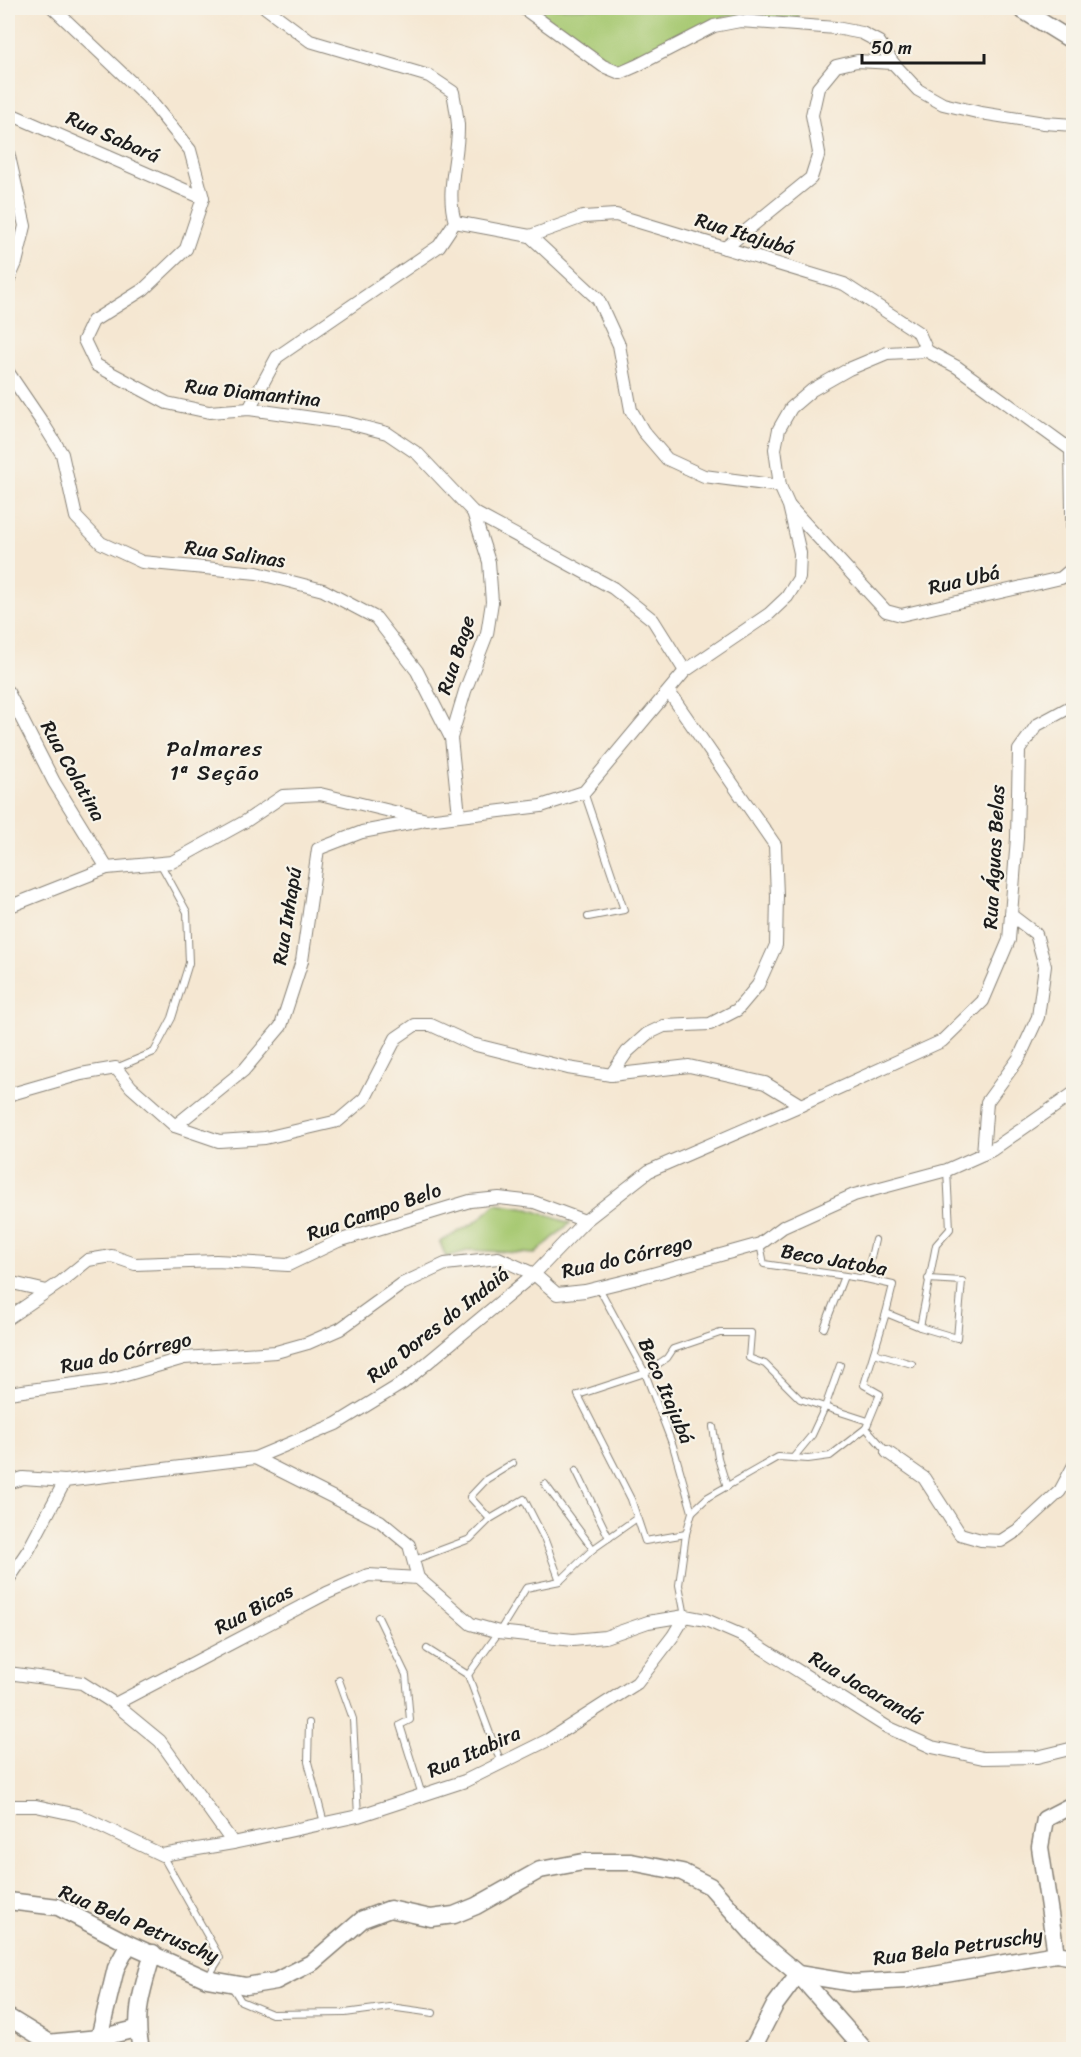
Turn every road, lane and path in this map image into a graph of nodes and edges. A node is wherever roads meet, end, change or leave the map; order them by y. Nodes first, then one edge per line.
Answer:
1 (53, 8) edge
2 (266, 8) edge
3 (523, 8) edge
4 (1019, 8) edge
5 (1074, 42) edge
6 (893, 63) junction
7 (8, 112) edge
8 (1074, 125) edge
9 (8, 152) edge
10 (203, 198) junction
11 (454, 222) junction
12 (530, 236) junction
13 (724, 248) junction
14 (12, 260) edge
15 (8, 281) edge
16 (927, 351) junction
17 (8, 372) edge
18 (249, 409) junction
19 (1072, 451) edge
20 (780, 486) junction
21 (789, 506) junction
22 (473, 512) junction
23 (686, 671) junction
24 (8, 692) edge
25 (669, 692) junction
26 (1074, 705) edge
27 (451, 738) junction
28 (584, 792) junction
29 (459, 815) junction
30 (427, 820) junction
31 (160, 863) junction
32 (107, 868) junction
33 (8, 907) edge
34 (1011, 915) junction
35 (588, 917) dead end
36 (116, 1068) junction
37 (611, 1075) junction
38 (1074, 1092) edge
39 (8, 1095) edge
40 (801, 1105) junction
41 (175, 1126) junction
42 (983, 1154) junction
43 (948, 1170) junction
44 (585, 1221) junction
45 (875, 1240) dead end
46 (760, 1244) junction
47 (534, 1274) junction
48 (844, 1276) junction
49 (866, 1279) junction
50 (928, 1279) junction
51 (8, 1282) edge
52 (599, 1287) junction
53 (46, 1291) junction
54 (886, 1313) junction
55 (8, 1318) edge
56 (824, 1328) dead end
57 (920, 1328) junction
58 (874, 1353) junction
59 (912, 1364) dead end
60 (840, 1365) dead end
61 (645, 1373) junction
62 (8, 1393) edge
63 (825, 1407) junction
64 (867, 1424) junction
65 (713, 1427) dead end
66 (887, 1452) joint
67 (255, 1458) junction
68 (793, 1458) junction
69 (513, 1462) dead end
70 (1074, 1465) edge
71 (576, 1470) dead end
72 (65, 1481) junction
73 (8, 1483) edge
74 (545, 1484) dead end
75 (727, 1487) junction
76 (692, 1512) junction
77 (637, 1518) junction
78 (490, 1519) junction
79 (686, 1534) junction
80 (609, 1538) junction
81 (593, 1549) junction
82 (414, 1560) junction
83 (418, 1578) junction
84 (8, 1580) edge
85 (560, 1581) junction
86 (685, 1616) junction
87 (378, 1617) dead end
88 (499, 1632) junction
89 (428, 1649) dead end
90 (8, 1672) edge
91 (468, 1675) junction
92 (339, 1680) dead end
93 (115, 1704) junction
94 (309, 1723) dead end
95 (1074, 1748) edge
96 (501, 1763) junction
97 (423, 1795) junction
98 (1074, 1804) edge
99 (8, 1806) edge
100 (358, 1816) junction
101 (324, 1824) junction
102 (233, 1843) junction
103 (162, 1855) junction
104 (8, 1901) edge
105 (129, 1944) junction
106 (153, 1953) junction
107 (1056, 1954) junction
108 (1074, 1957) edge
109 (798, 1974) junction
110 (207, 1979) junction
111 (230, 1983) junction
112 (433, 2013) dead end
113 (8, 2017) edge
114 (136, 2029) junction
115 (99, 2044) edge
116 (55, 2046) edge
117 (141, 2049) edge
118 (750, 2049) edge
119 (865, 2049) edge

1 - 10 street
2 - 11 street
3 - 6 street
4 - 5 street
6 - 8 street
6 - 13 street
7 - 10 street, Rua Sabará
9 - 14 street
10 - 18 street, Rua Diamantina
11 - 12 street
11 - 18 street
12 - 13 street, Rua Itajubá
12 - 20 street
13 - 16 street, Rua Itajubá
14 - 15 street
16 - 19 street
16 - 20 street
17 - 27 street, Rua Salinas
18 - 22 street, Rua Diamantina
19 - 21 street, Rua Ubá
20 - 21 street
21 - 23 street
22 - 23 street, Rua Diamantina
22 - 27 street, Rua Bage
23 - 25 street
24 - 32 street, Rua Colatina
25 - 28 street
25 - 37 street
26 - 34 street, Rua Águas Belas
27 - 29 street, Rua Salinas
28 - 29 street
28 - 35 lane
29 - 30 street
30 - 31 street
30 - 41 street, Rua Inhapú
31 - 32 street
31 - 36 lane
32 - 33 street
34 - 40 street, Rua Águas Belas
34 - 42 street
36 - 39 street
36 - 41 street
37 - 40 street
37 - 41 street
38 - 42 street, Rua do Córrego
40 - 44 street, Rua Dores do Indaiá
42 - 43 street, Rua do Córrego
43 - 46 street, Rua do Córrego
43 - 50 lane
44 - 47 street, Rua Dores do Indaiá
44 - 53 street, Rua Campo Belo
45 - 49 lane
46 - 48 lane, Beco Jatoba
46 - 52 street, Rua do Córrego
47 - 52 street, Rua do Córrego
47 - 62 street, Rua do Córrego
47 - 67 street, Rua Dores do Indaiá
48 - 49 lane, Beco Jatoba
48 - 56 lane
49 - 54 lane, Beco Jatoba
50 - 57 lane
50 - 57 lane
51 - 53 street
52 - 61 lane, Beco Itajubá
53 - 55 street
54 - 57 lane
54 - 58 lane
58 - 59 lane
58 - 64 lane
60 - 63 lane
61 - 63 lane
61 - 76 lane, Beco Itajubá
61 - 77 lane
63 - 64 lane
63 - 68 lane
64 - 66 lane
64 - 68 lane
65 - 75 lane
66 - 70 street
67 - 72 street, Rua Dores do Indaiá
67 - 82 street
68 - 75 lane
69 - 78 lane
71 - 80 lane
72 - 73 street
72 - 84 street
74 - 81 lane
75 - 76 lane
76 - 79 lane
77 - 79 lane
77 - 80 lane
78 - 82 lane
78 - 85 lane
79 - 86 lane
80 - 81 lane
81 - 85 lane
82 - 83 street
83 - 88 street
83 - 93 street, Rua Bicas
85 - 88 lane
86 - 88 street
86 - 95 street, Rua Jacarandá
86 - 96 street, Rua Itabira
87 - 97 lane
88 - 91 lane
89 - 91 lane
90 - 93 street
91 - 96 lane
92 - 100 lane
93 - 102 street
94 - 101 lane
96 - 97 street, Rua Itabira
97 - 100 street, Rua Itabira
98 - 107 street
99 - 103 street
100 - 101 street, Rua Itabira
101 - 102 street, Rua Itabira
102 - 103 street, Rua Itabira
103 - 110 lane
104 - 105 street, Rua Bela Petruschy
105 - 106 street, Rua Bela Petruschy
105 - 115 street
106 - 110 street, Rua Bela Petruschy
106 - 114 street
107 - 108 street, Rua Bela Petruschy
107 - 109 street, Rua Bela Petruschy
109 - 111 street, Rua Bela Petruschy
109 - 118 street
109 - 119 street
110 - 111 street, Rua Bela Petruschy
111 - 112 lane
113 - 116 street
114 - 115 street
114 - 117 street
115 - 116 street

